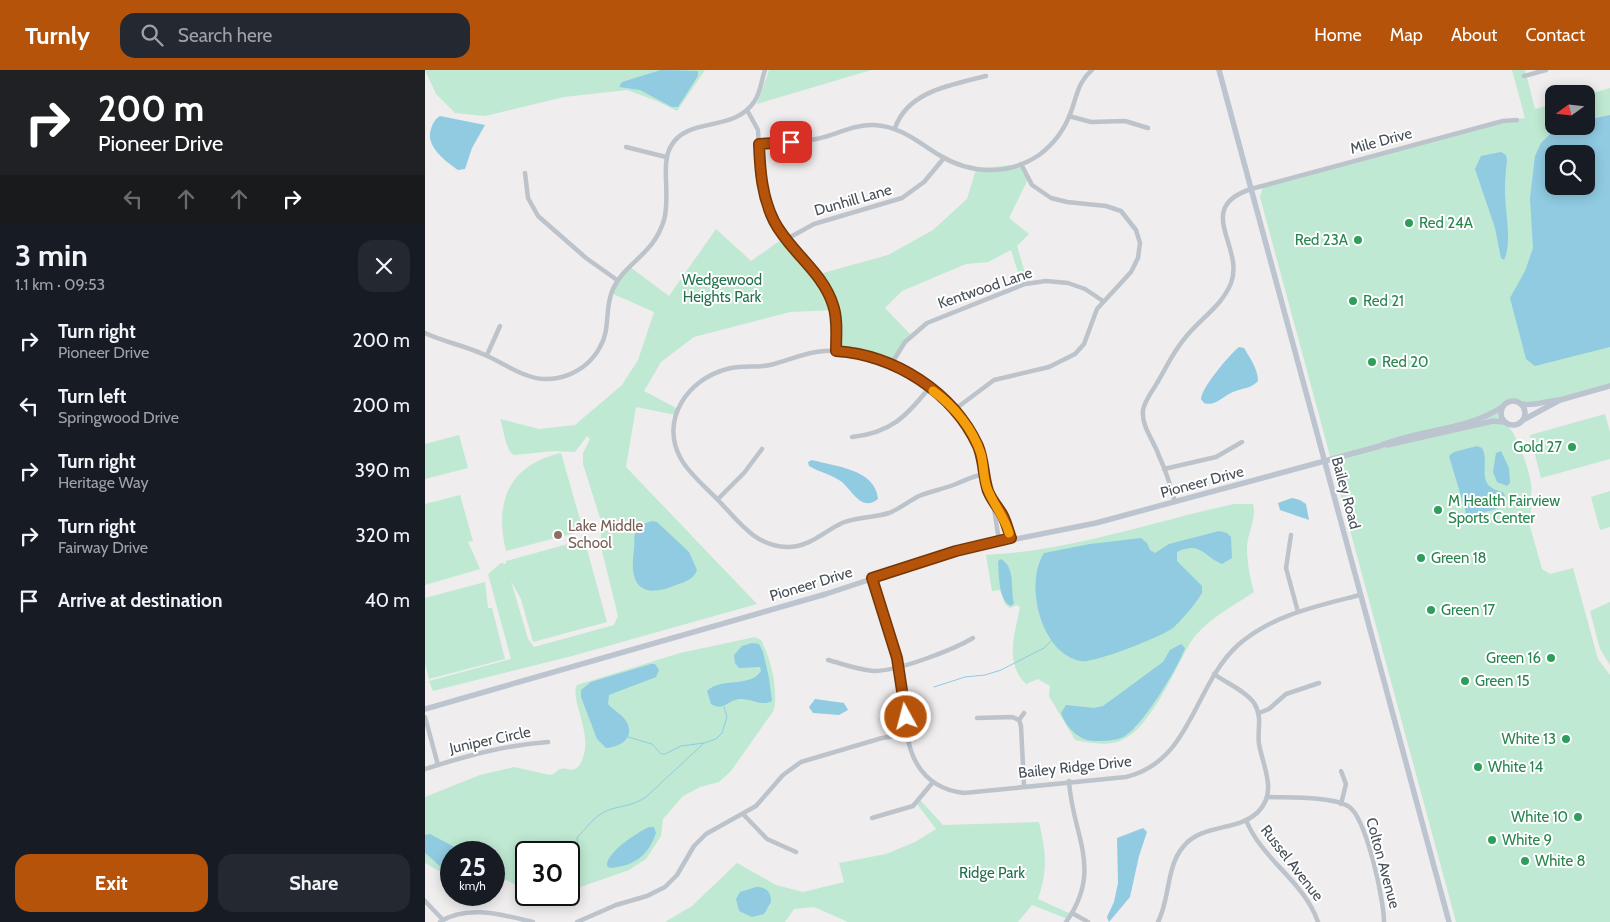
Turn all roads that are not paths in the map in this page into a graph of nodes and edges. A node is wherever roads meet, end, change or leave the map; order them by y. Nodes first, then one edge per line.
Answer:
1 (765, 70) edge
2 (1092, 70) edge
3 (1219, 70) edge
4 (1546, 70) edge
5 (986, 76) dead end
6 (1524, 76) dead end
7 (747, 110) junction
8 (1069, 116) junction
9 (1517, 120) dead end
10 (895, 128) junction
11 (1148, 128) dead end
12 (759, 144) junction
13 (626, 147) dead end
14 (666, 157) junction
15 (944, 158) junction
16 (1021, 164) junction
17 (525, 173) dead end
18 (1251, 190) junction
19 (785, 240) junction
20 (617, 280) junction
21 (1103, 301) junction
22 (500, 326) dead end
23 (425, 332) edge
24 (836, 351) junction
25 (487, 355) junction
26 (892, 363) junction
27 (1610, 386) edge
28 (929, 388) junction
29 (1560, 400) junction
30 (1521, 404) junction
31 (1502, 407) junction
32 (954, 410) junction
33 (1523, 420) junction
34 (1504, 422) junction
35 (852, 437) dead end
36 (1242, 442) dead end
37 (1380, 446) junction
38 (762, 449) dead end
39 (1325, 461) junction
40 (1165, 469) junction
41 (984, 474) junction
42 (718, 499) junction
43 (993, 501) junction
44 (1175, 502) junction
45 (1291, 535) dead end
46 (1011, 538) junction
47 (999, 541) junction
48 (872, 578) junction
49 (1360, 595) junction
50 (1298, 612) junction
51 (973, 638) dead end
52 (828, 660) dead end
53 (899, 666) junction
54 (1214, 674) junction
55 (1319, 683) dead end
56 (425, 709) edge
57 (1024, 713) dead end
58 (1259, 713) junction
59 (425, 717) edge
60 (977, 718) dead end
61 (1019, 720) junction
62 (908, 734) junction
63 (548, 742) dead end
64 (438, 765) junction
65 (425, 769) edge
66 (1341, 771) dead end
67 (1069, 781) junction
68 (933, 782) junction
69 (1023, 785) junction
70 (1267, 797) junction
71 (1341, 804) junction
72 (743, 814) junction
73 (872, 818) dead end
74 (1246, 820) junction
75 (796, 852) dead end
76 (425, 900) edge
77 (1072, 913) junction
78 (441, 921) edge
79 (533, 922) edge
80 (577, 922) edge
81 (1066, 922) edge
82 (1088, 922) edge
83 (1158, 922) edge
84 (1318, 922) edge
85 (1384, 922) edge
86 (1449, 922) edge

1 - 7 street
2 - 8 street
3 - 18 street, Bailey Road
4 - 6 street
5 - 10 street
7 - 12 street
7 - 14 street
8 - 11 street
8 - 16 street
9 - 18 street, Mile Drive
10 - 12 street
10 - 15 street
12 - 19 street
13 - 14 street
14 - 20 street
15 - 16 street
15 - 19 street, Dunhill Lane
16 - 21 street
17 - 20 street
18 - 39 street, Bailey Road
18 - 40 street, Mile Drive
19 - 24 street
20 - 25 street
21 - 26 street, Kentwood Lane
21 - 32 street
22 - 25 street
23 - 25 street
24 - 26 street
24 - 42 street
26 - 28 street
27 - 29 street
28 - 32 street
28 - 35 street
29 - 30 street
29 - 33 street
30 - 31 street
30 - 33 street
31 - 34 street
31 - 37 street, Pioneer Drive
32 - 41 street
33 - 34 street
34 - 37 street, Pioneer Drive
36 - 40 street
37 - 39 street, Pioneer Drive
38 - 42 street
39 - 44 street, Pioneer Drive
39 - 49 street, Bailey Road
40 - 44 street, Mile Drive
41 - 42 street
41 - 43 street
43 - 46 street
43 - 47 street
44 - 46 street, Pioneer Drive
45 - 50 street
46 - 47 street, Pioneer Drive
47 - 48 street, Pioneer Drive
48 - 53 street, Bailey Ridge Drive
48 - 56 street, Pioneer Drive
49 - 50 street, Bailey Ridge Drive
49 - 86 street, Bailey Road
50 - 54 street, Bailey Ridge Drive
51 - 53 street
52 - 53 street
53 - 62 street, Bailey Ridge Drive
54 - 58 street
54 - 67 street, Bailey Ridge Drive
55 - 58 street
57 - 61 street
58 - 70 street
59 - 64 street
60 - 61 street
61 - 69 street
62 - 68 street, Bailey Ridge Drive
62 - 72 street
63 - 64 street, Juniper Circle
64 - 65 street, Juniper Circle
66 - 71 street
67 - 69 street, Bailey Ridge Drive
67 - 77 street
68 - 69 street, Bailey Ridge Drive
68 - 73 street
70 - 71 street
70 - 74 street
71 - 85 street, Colton Avenue
72 - 75 street
72 - 80 street
74 - 83 street
74 - 84 street, Russel Avenue
76 - 78 street
77 - 81 street
77 - 82 street
78 - 79 street

